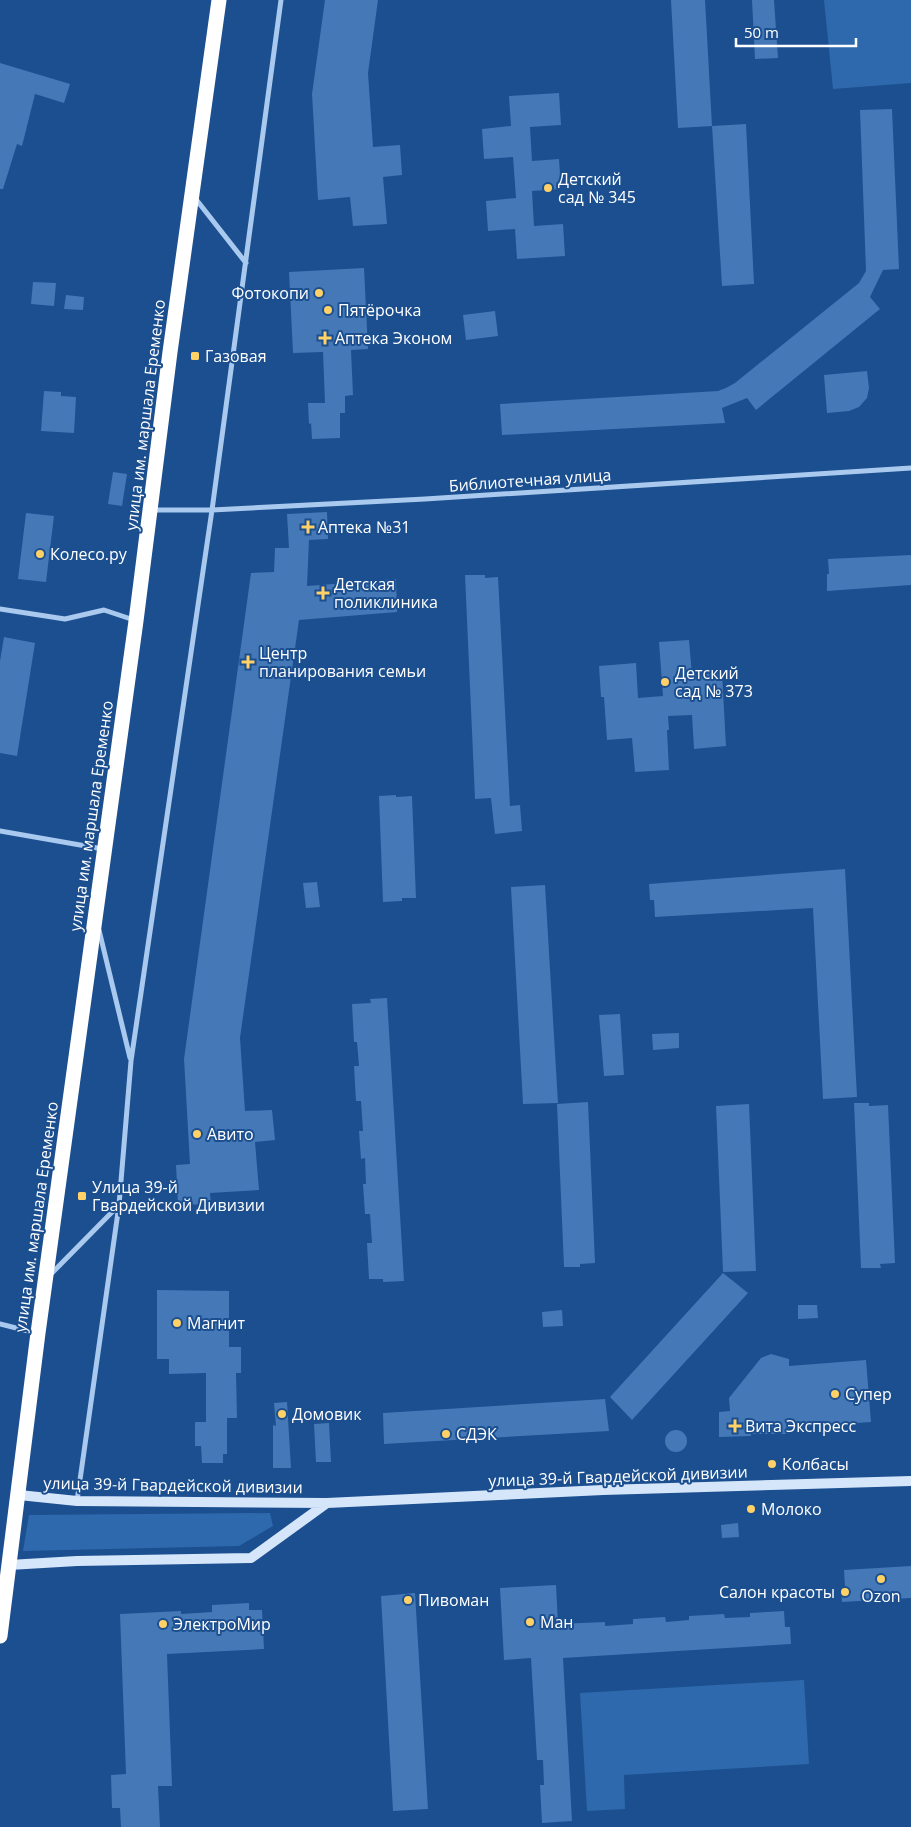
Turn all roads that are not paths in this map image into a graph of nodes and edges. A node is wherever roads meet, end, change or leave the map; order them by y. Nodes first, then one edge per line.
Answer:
1 (219, 0) edge
2 (281, 0) edge
3 (192, 194) junction
4 (246, 263) junction
5 (911, 468) edge
6 (150, 510) junction
7 (212, 510) junction
8 (0, 608) edge
9 (136, 621) junction
10 (0, 831) edge
11 (104, 849) junction
12 (95, 915) junction
13 (131, 1061) junction
14 (119, 1205) junction
15 (46, 1280) junction
16 (0, 1324) edge
17 (38, 1333) junction
18 (911, 1480) edge
19 (19, 1495) junction
20 (77, 1501) junction
21 (327, 1503) junction
22 (9, 1565) junction
23 (0, 1636) edge

1 - 3 highway, улица им. маршала Еременко
2 - 4 street
3 - 4 street
3 - 6 highway, улица им. маршала Еременко
4 - 7 street
5 - 7 street, Библиотечная улица
6 - 7 street, Библиотечная улица
6 - 9 highway, улица им. маршала Еременко
7 - 13 street
8 - 9 street
9 - 11 highway, улица им. маршала Еременко
10 - 11 street
11 - 12 highway, улица им. маршала Еременко
12 - 13 street
12 - 15 highway, улица им. маршала Еременко
13 - 14 street
14 - 15 street
14 - 20 street
15 - 17 highway, улица им. маршала Еременко
16 - 17 street
17 - 19 highway, улица им. маршала Еременко
18 - 21 main road, улица 39-й Гвардейской дивизии
19 - 20 main road, улица 39-й Гвардейской дивизии
19 - 22 highway, улица им. маршала Еременко
20 - 21 main road, улица 39-й Гвардейской дивизии
21 - 22 main road, улица 39-й Гвардейской дивизии
22 - 23 highway, улица им. маршала Еременко

